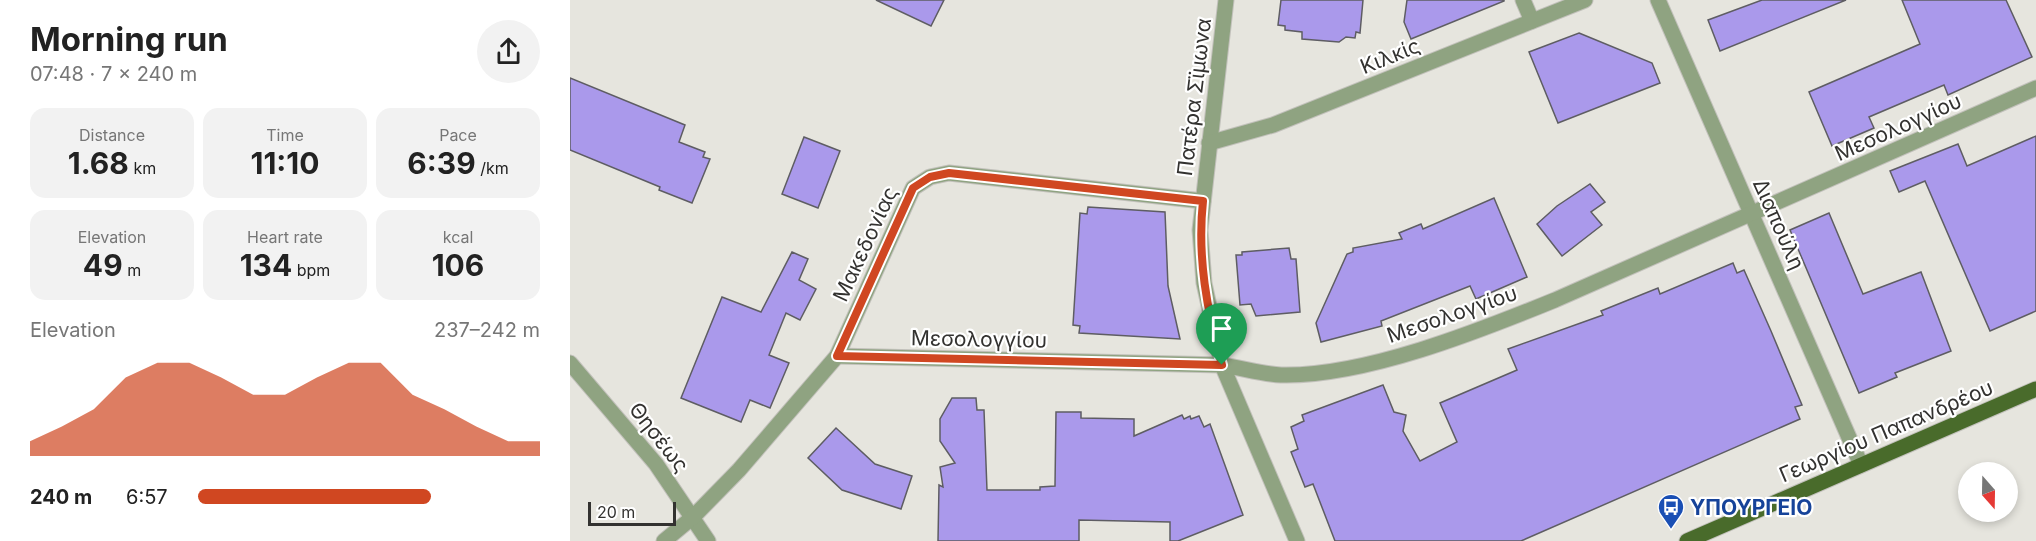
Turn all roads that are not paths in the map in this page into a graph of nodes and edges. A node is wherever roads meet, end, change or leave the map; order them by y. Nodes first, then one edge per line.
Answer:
1 (1226, 0) edge
2 (1523, 0) edge
3 (1584, 0) edge
4 (1658, 0) edge
5 (1532, 21) junction
6 (2036, 88) edge
7 (1209, 143) junction
8 (1203, 201) junction
9 (1752, 215) junction
10 (837, 356) junction
11 (570, 363) edge
12 (1222, 365) junction
13 (2036, 389) edge
14 (1861, 465) junction
15 (693, 518) junction
16 (664, 541) edge
17 (708, 541) edge
18 (1298, 541) edge
19 (1687, 541) edge

1 - 7 street, Πατέρα Σϊμωνα
2 - 5 street
3 - 5 street, Κιλκίς
4 - 9 street, Διαπούλη
5 - 7 street, Κιλκίς
6 - 9 street, Μεσολογγίου
7 - 8 street, Πατέρα Σϊμωνα
8 - 10 street, Μακεδονίας
8 - 12 street, Πατέρα Σϊμωνα
9 - 12 street, Μεσολογγίου
9 - 14 street, Διαπούλη
10 - 12 street, Μεσολογγίου
10 - 15 street, Μακεδονίας
11 - 15 street, Θησέως
12 - 18 street, Πατέρα Σϊμωνα
13 - 14 main road, Γεωργίου Παπανδρέου
14 - 19 main road, Γεωργίου Παπανδρέου
15 - 16 street, Μακεδονίας
15 - 17 street, Θησέως

